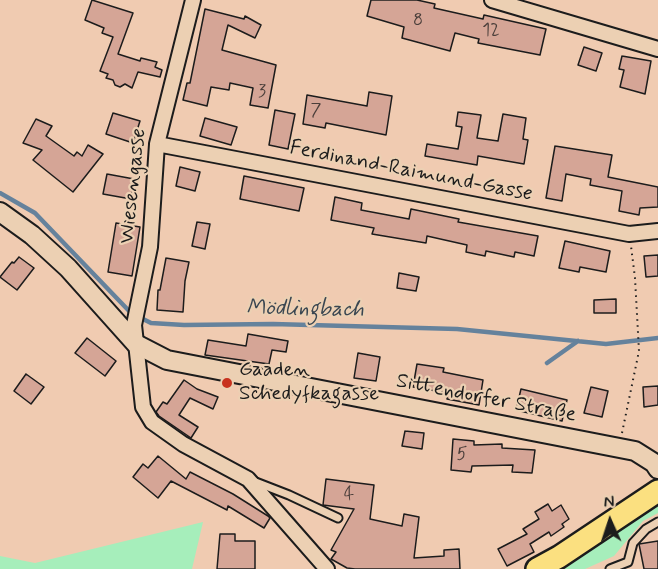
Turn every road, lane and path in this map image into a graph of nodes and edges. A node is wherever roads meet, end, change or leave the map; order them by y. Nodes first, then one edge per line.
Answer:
1 (193, 0) edge
2 (492, 0) edge
3 (658, 49) edge
4 (157, 144) junction
5 (0, 212) edge
6 (658, 231) edge
7 (629, 234) junction
8 (136, 344) junction
9 (619, 448) junction
10 (658, 469) edge
11 (252, 484) junction
12 (658, 491) edge
13 (338, 518) dead end
14 (658, 522) edge
15 (629, 565) edge
16 (327, 569) edge
17 (537, 569) edge
18 (610, 569) edge

1 - 4 street, Wiesengasse
2 - 3 street
4 - 7 street, Ferdinand-Raimund-Gasse
4 - 8 street, Wiesengasse
5 - 8 street, Sittendorfer Straße
6 - 7 street, Ferdinand-Raimund-Gasse
7 - 9 path
8 - 9 street, Sittendorfer Straße
8 - 11 street, Wiesengasse
9 - 10 street, Sittendorfer Straße
11 - 13 lane
11 - 16 street
12 - 17 main road
14 - 15 lane
15 - 18 lane

